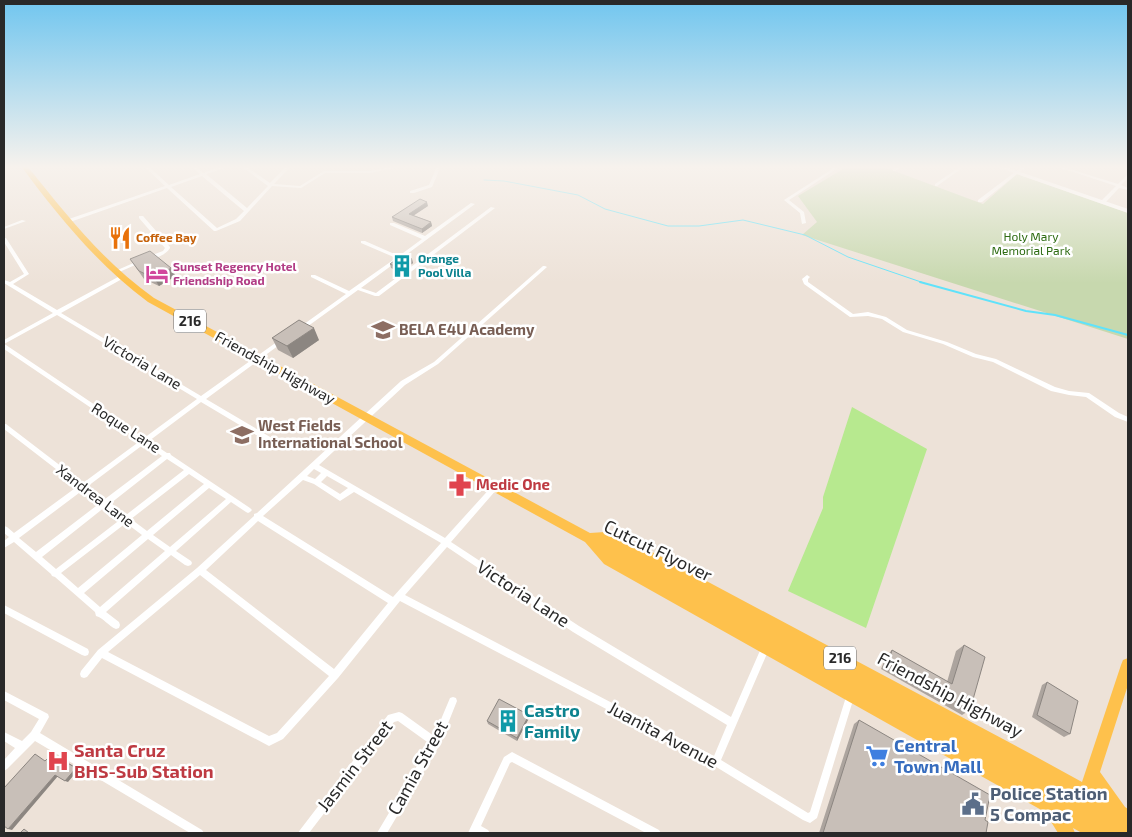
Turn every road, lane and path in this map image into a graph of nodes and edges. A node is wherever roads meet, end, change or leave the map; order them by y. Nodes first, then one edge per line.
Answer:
1 (56, 205) edge
2 (114, 205) edge
3 (188, 205) edge
4 (240, 205) edge
5 (251, 205) edge
6 (472, 205) edge
7 (793, 205) edge
8 (1112, 205) edge
9 (493, 208) dead end
10 (246, 210) junction
11 (1128, 211) edge
12 (141, 216) dead end
13 (24, 221) dead end
14 (68, 221) junction
15 (804, 223) dead end
16 (392, 224) dead end
17 (4, 228) edge
18 (425, 238) junction
19 (4, 239) edge
20 (364, 242) dead end
21 (398, 257) junction
22 (545, 267) dead end
23 (117, 275) junction
24 (313, 276) dead end
25 (808, 277) dead end
26 (4, 280) edge
27 (10, 284) junction
28 (357, 288) junction
29 (349, 293) junction
30 (57, 313) junction
31 (293, 334) edge
32 (286, 338) edge
33 (4, 344) edge
34 (258, 357) junction
35 (202, 399) junction
36 (366, 417) junction
37 (1128, 420) edge
38 (4, 426) edge
39 (146, 440) junction
40 (280, 446) dead end
41 (168, 455) junction
42 (313, 465) junction
43 (189, 470) junction
44 (325, 474) junction
45 (301, 476) junction
46 (316, 482) junction
47 (209, 484) junction
48 (83, 487) junction
49 (495, 487) junction
50 (352, 489) junction
51 (231, 498) junction
52 (105, 503) junction
53 (248, 510) dead end
54 (257, 516) junction
55 (125, 519) junction
56 (4, 529) edge
57 (147, 535) junction
58 (14, 538) junction
59 (589, 538) junction
60 (446, 544) junction
61 (4, 545) edge
62 (170, 551) junction
63 (620, 554) junction
64 (36, 557) junction
65 (188, 563) dead end
66 (200, 570) junction
67 (56, 574) junction
68 (78, 593) junction
69 (397, 599) junction
70 (4, 609) edge
71 (100, 613) junction
72 (116, 625) dead end
73 (765, 649) junction
74 (85, 652) dead end
75 (101, 653) junction
76 (850, 664) junction
77 (1128, 664) edge
78 (84, 674) dead end
79 (335, 675) junction
80 (846, 694) junction
81 (4, 695) edge
82 (453, 701) dead end
83 (732, 723) junction
84 (34, 735) junction
85 (4, 736) edge
86 (989, 739) junction
87 (436, 743) junction
88 (23, 747) junction
89 (716, 762) junction
90 (4, 766) edge
91 (984, 770) junction
92 (1093, 774) junction
93 (1086, 792) junction
94 (1127, 821) edge
95 (475, 830) edge
96 (1073, 830) edge
97 (199, 833) edge
98 (303, 833) edge
99 (382, 833) edge
100 (485, 833) edge
101 (656, 833) edge
102 (1097, 833) edge
103 (1113, 833) edge

1 - 14 main road, Friendship Highway / 216
2 - 14 street
3 - 10 street
4 - 10 street
5 - 10 street
6 - 18 street
7 - 15 street
8 - 11 street
9 - 28 street
12 - 23 street
13 - 17 street
14 - 23 main road, Friendship Highway / 216
16 - 18 street
18 - 21 street
19 - 27 street
20 - 21 street
21 - 28 street
22 - 36 street
23 - 30 street
23 - 34 main road, Friendship Highway / 216
24 - 29 street
25 - 37 street
26 - 27 street, Victoria Lane
27 - 30 street, Victoria Lane
28 - 29 street
29 - 31 street
30 - 33 street
30 - 35 street, Victoria Lane
32 - 34 street
33 - 39 street, Roque Lane
34 - 35 street
34 - 36 main road, Friendship Highway / 216
35 - 39 street
35 - 40 street, Victoria Lane
36 - 42 street
36 - 49 main road, Friendship Highway / 216
38 - 48 street, Xandrea Lane
39 - 41 street, Roque Lane
39 - 48 street
41 - 43 street, Roque Lane
41 - 52 street
42 - 44 street, Victoria Lane
42 - 45 street
43 - 47 street, Roque Lane
43 - 55 street
44 - 46 street
44 - 50 street, Victoria Lane
45 - 46 street
45 - 54 street
46 - 50 street
47 - 51 street, Roque Lane
47 - 57 street
48 - 52 street, Xandrea Lane
48 - 58 street
49 - 59 main road, Friendship Highway / 216
49 - 60 street
50 - 60 street, Victoria Lane
51 - 53 street, Roque Lane
51 - 62 street
52 - 55 street, Xandrea Lane
52 - 64 street
54 - 66 street
54 - 69 street
55 - 57 street, Xandrea Lane
55 - 67 street
56 - 58 street
57 - 62 street, Xandrea Lane
57 - 68 street
58 - 61 street
58 - 64 street
59 - 63 main road, Cutcut Flyover
59 - 73 main road, Friendship Highway / 216
59 - 76 main road, Friendship Highway / 216
60 - 69 street
60 - 83 street, Victoria Lane
62 - 65 street, Xandrea Lane
62 - 71 street
63 - 94 main road, Cutcut Flyover
63 - 103 main road, Cutcut Flyover
64 - 67 street
66 - 75 street
66 - 79 street
67 - 68 street
68 - 71 street
69 - 79 street
69 - 89 street, Juanita Avenue
70 - 74 street
71 - 72 street
73 - 80 main road, Friendship Highway / 216
73 - 83 street
75 - 78 street
75 - 79 street
76 - 80 main road
76 - 86 main road, Friendship Highway / 216
77 - 92 main road
80 - 89 street, Juanita Avenue
80 - 91 main road, Friendship Highway / 216
81 - 84 street
82 - 87 street, Camia Street
83 - 89 street
84 - 88 street
84 - 97 street
85 - 88 street
86 - 91 main road
86 - 93 main road, Friendship Highway / 216
87 - 98 street, Jasmin Street
87 - 99 street, Camia Street
88 - 90 street
91 - 96 main road, Friendship Highway / 216
92 - 93 main road
92 - 94 main road
93 - 94 main road, Friendship Highway / 216
93 - 96 main road
95 - 100 street
95 - 101 street
96 - 102 main road

